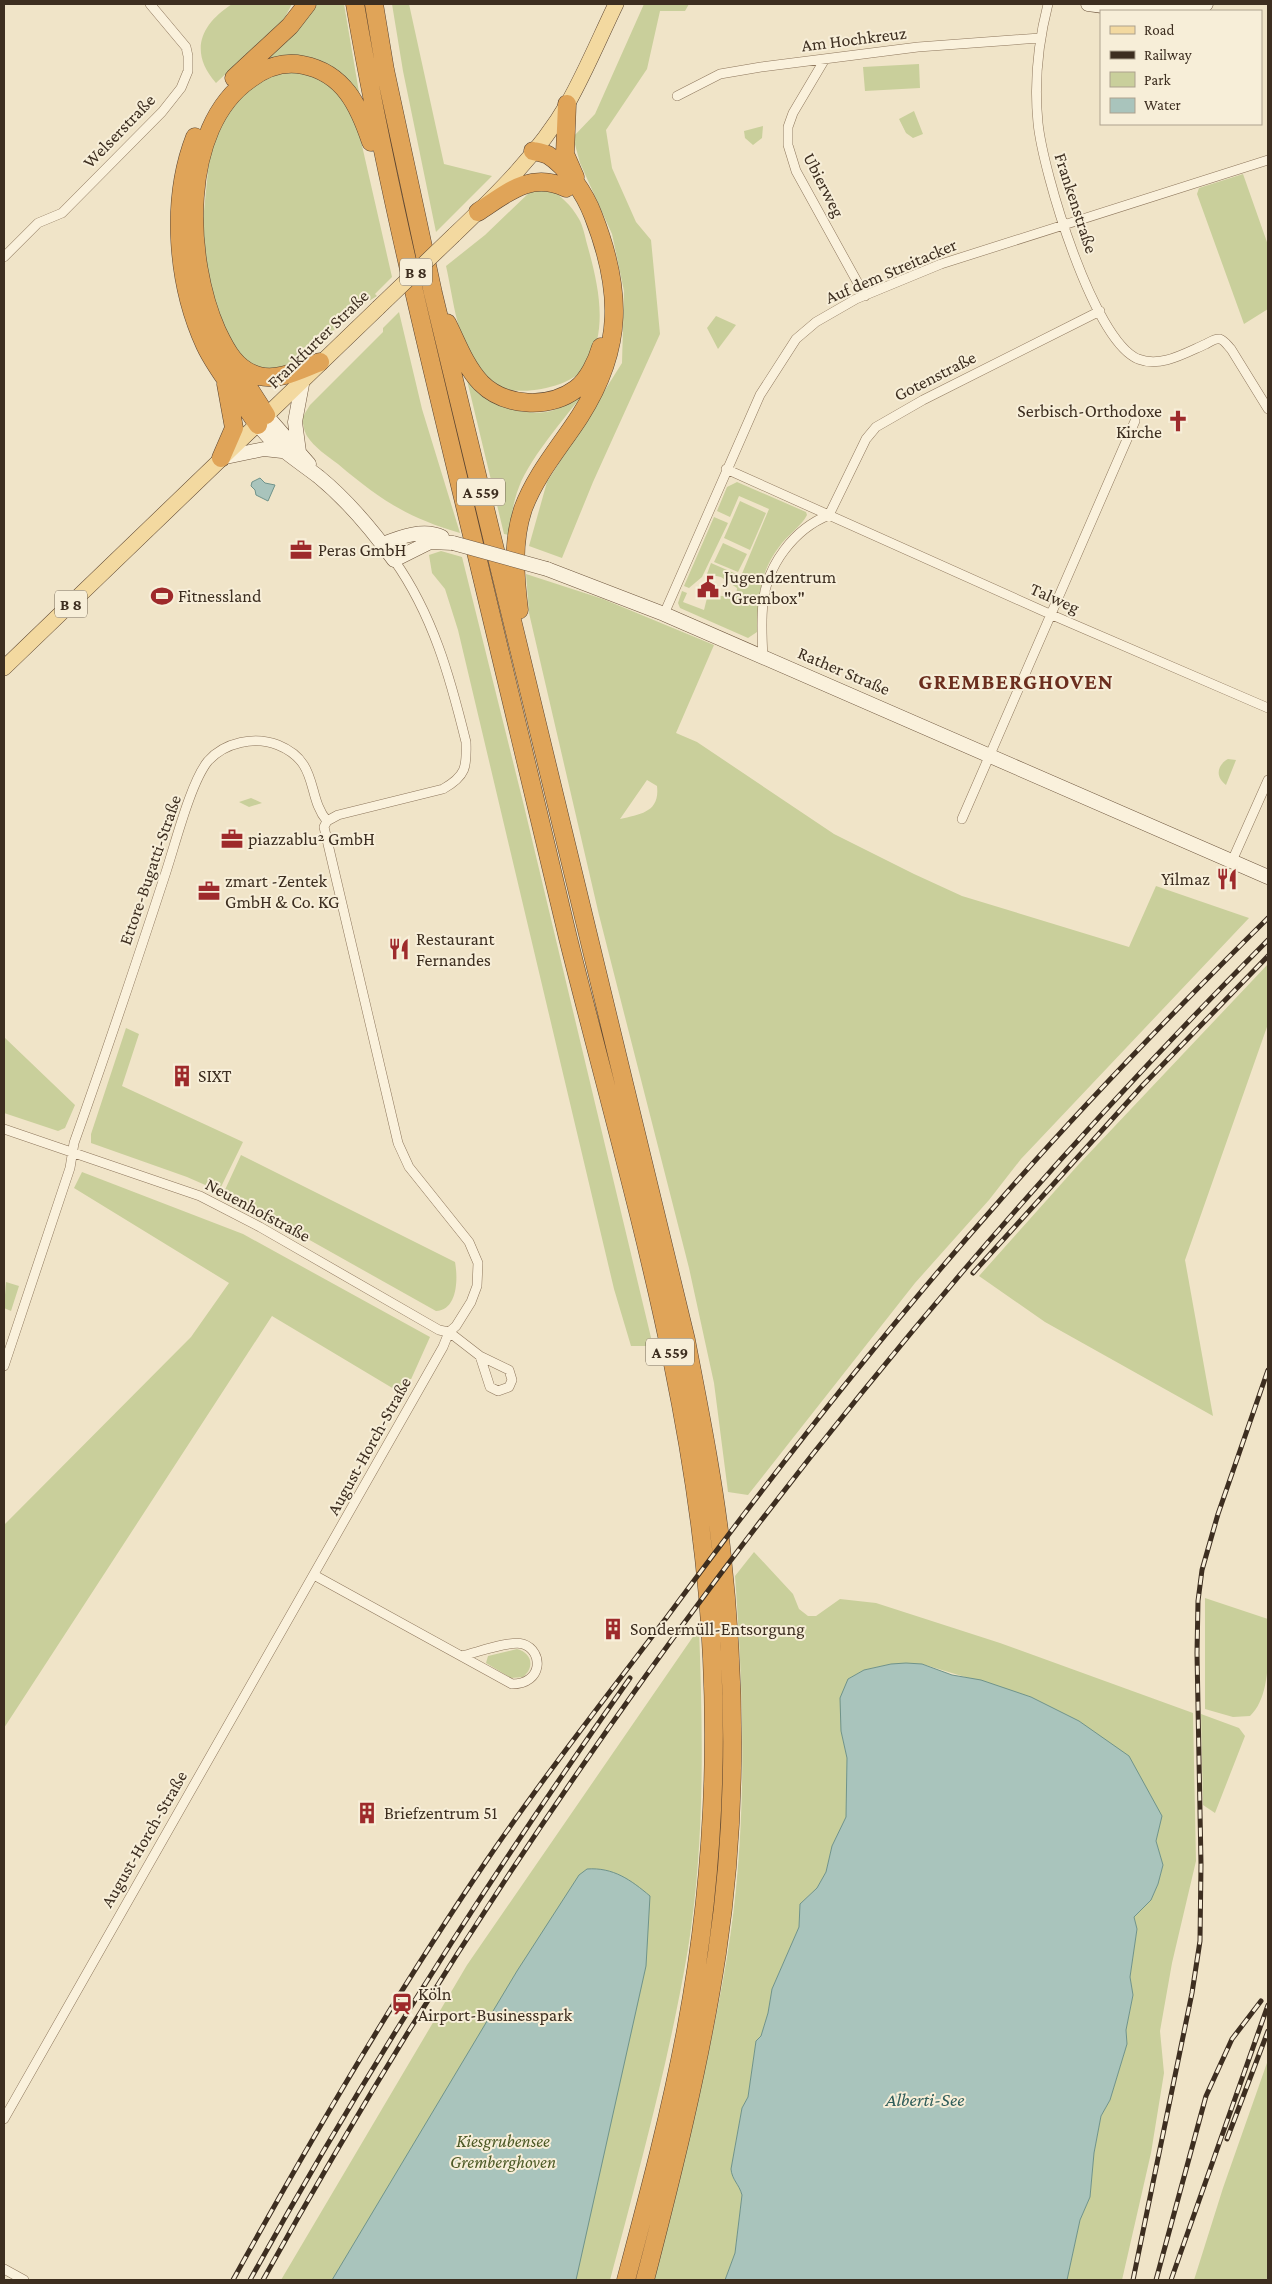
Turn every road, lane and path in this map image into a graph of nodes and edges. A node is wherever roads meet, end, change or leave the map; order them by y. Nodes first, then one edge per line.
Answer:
1 (150, 4) edge
2 (307, 4) edge
3 (355, 4) edge
4 (374, 4) edge
5 (616, 4) edge
6 (1048, 4) edge
7 (1088, 4) edge
8 (1206, 4) edge
9 (1040, 38) junction
10 (825, 59) junction
11 (677, 96) dead end
12 (567, 104) junction
13 (533, 151) junction
14 (1268, 160) edge
15 (573, 190) junction
16 (478, 212) junction
17 (395, 214) junction
18 (1063, 225) junction
19 (4, 257) edge
20 (433, 293) junction
21 (865, 296) junction
22 (1100, 312) junction
23 (231, 356) junction
24 (320, 362) junction
25 (222, 372) junction
26 (303, 379) junction
27 (1268, 409) edge
28 (262, 420) junction
29 (1135, 421) dead end
30 (282, 451) junction
31 (299, 452) junction
32 (221, 458) junction
33 (726, 469) junction
34 (320, 478) junction
35 (829, 514) junction
36 (437, 538) junction
37 (383, 544) junction
38 (394, 560) junction
39 (664, 614) junction
40 (1052, 614) junction
41 (763, 658) junction
42 (4, 668) edge
43 (528, 691) junction
44 (1268, 708) edge
45 (990, 755) junction
46 (1268, 780) edge
47 (962, 819) dead end
48 (327, 821) junction
49 (1232, 861) junction
50 (1268, 877) edge
51 (4, 1129) edge
52 (71, 1152) junction
53 (449, 1332) junction
54 (480, 1356) dead end
55 (4, 1366) edge
56 (314, 1575) junction
57 (461, 1656) junction
58 (4, 2119) edge
59 (4, 2269) edge
60 (24, 2280) edge
61 (626, 2280) edge
62 (644, 2280) edge

1 - 19 street, Welserstraße
2 - 25 highway
3 - 17 highway, A 559
4 - 20 highway, A 559
5 - 12 main road, Frankfurter Straße / B 8
6 - 9 street, Frankenstraße
7 - 8 street
9 - 10 street, Am Hochkreuz
9 - 18 street, Frankenstraße
10 - 11 street, Am Hochkreuz
10 - 21 street, Ubierweg
12 - 13 main road, Frankfurter Straße / B 8
12 - 15 highway
13 - 15 highway
13 - 16 main road, Frankfurter Straße / B 8
14 - 18 street, Auf dem Streitacker
15 - 16 highway
15 - 20 highway
15 - 43 highway
16 - 24 main road, Frankfurter Straße / B 8, bridge
17 - 23 highway
17 - 61 highway, A 559
18 - 21 street, Auf dem Streitacker
18 - 22 street, Frankenstraße
20 - 43 highway, A 559
21 - 33 street, Auf dem Streitacker
22 - 27 street, Frankenstraße
22 - 35 street, Gotenstraße
23 - 24 highway
23 - 28 highway
24 - 26 main road, Frankfurter Straße / B 8
25 - 28 highway
25 - 32 highway
26 - 28 main road, Frankfurter Straße / B 8
26 - 31 street
28 - 30 street
28 - 31 street
28 - 32 main road, Frankfurter Straße / B 8
29 - 40 street
30 - 32 street
30 - 34 street
31 - 34 street
32 - 42 main road, Frankfurter Straße / B 8
33 - 35 street, Talweg
33 - 39 street, Auf dem Streitacker
34 - 37 street
35 - 40 street, Talweg
35 - 41 street
36 - 37 street
36 - 38 street
36 - 39 street, Rather Straße, bridge
37 - 38 street
38 - 48 street
39 - 41 street, Rather Straße
40 - 44 street, Talweg
40 - 45 street
41 - 45 street, Rather Straße
43 - 62 highway, A 559
45 - 47 street
45 - 49 street, Rather Straße
46 - 49 street
48 - 52 street, Ettore-Bugatti-Straße
48 - 53 street, Ettore-Bugatti-Straße
49 - 50 street, Rather Straße
51 - 52 street, Neuenhofstraße
52 - 53 street, Neuenhofstraße
52 - 55 street, Ettore-Bugatti-Straße
53 - 54 street, Neuenhofstraße
53 - 56 street, August-Horch-Straße
56 - 57 street
56 - 58 street, August-Horch-Straße
57 - 57 street
59 - 60 street

